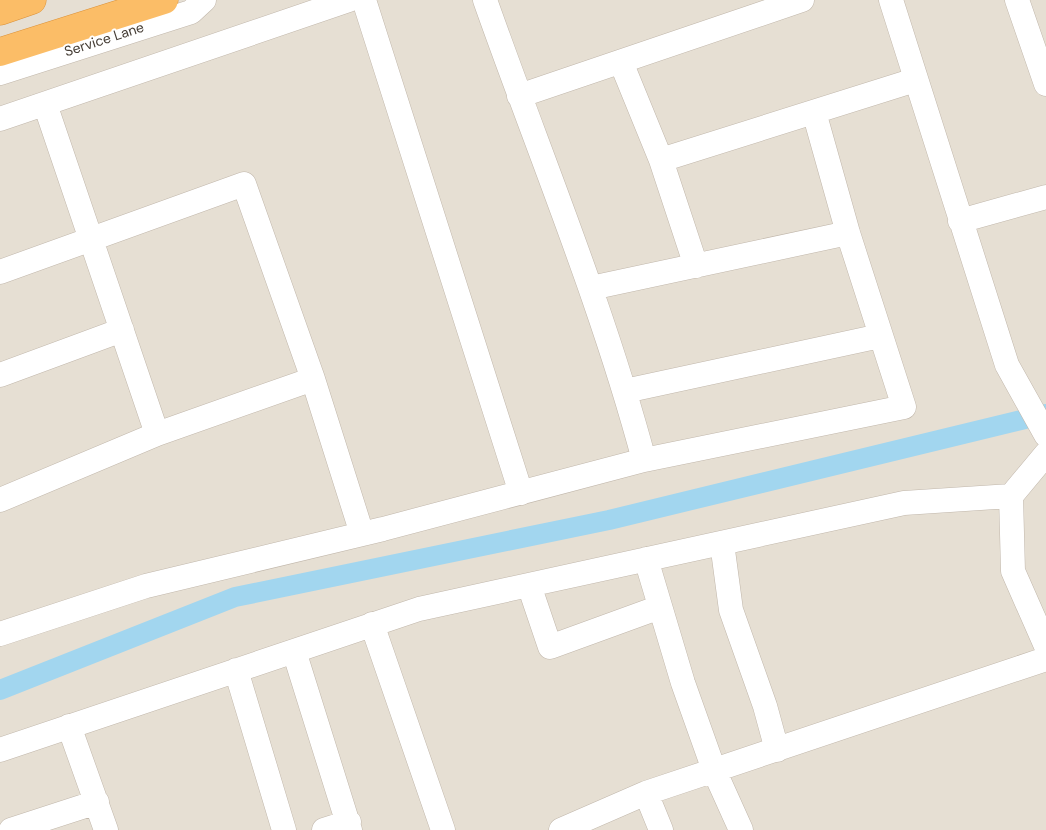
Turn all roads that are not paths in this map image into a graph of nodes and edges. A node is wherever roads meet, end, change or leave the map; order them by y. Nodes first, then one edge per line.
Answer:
1 (32, 0) edge
2 (164, 0) edge
3 (204, 0) edge
4 (349, 0) edge
5 (364, 0) edge
6 (485, 0) edge
7 (802, 0) edge
8 (892, 0) edge
9 (1017, 0) edge
10 (0, 11) edge
11 (0, 52) edge
12 (621, 62) junction
13 (0, 73) edge
14 (915, 80) junction
15 (1046, 84) edge
16 (519, 96) junction
17 (45, 104) junction
18 (814, 112) junction
19 (0, 119) edge
20 (661, 160) junction
21 (1046, 197) edge
22 (960, 221) junction
23 (848, 233) junction
24 (91, 240) junction
25 (696, 266) junction
26 (0, 272) edge
27 (590, 288) junction
28 (122, 330) junction
29 (880, 336) junction
30 (0, 374) edge
31 (313, 379) junction
32 (625, 391) junction
33 (158, 434) junction
34 (1046, 435) edge
35 (1046, 454) edge
36 (644, 460) junction
37 (521, 493) junction
38 (1011, 496) junction
39 (0, 500) edge
40 (362, 534) junction
41 (722, 543) junction
42 (646, 559) junction
43 (529, 585) junction
44 (660, 607) junction
45 (372, 624) junction
46 (0, 634) edge
47 (1046, 646) edge
48 (294, 651) junction
49 (1046, 659) edge
50 (236, 670) junction
51 (69, 726) junction
52 (0, 750) edge
53 (776, 750) junction
54 (714, 770) junction
55 (646, 793) junction
56 (97, 802) junction
57 (600, 822) edge
58 (38, 826) edge
59 (350, 826) edge
60 (11, 830) edge
61 (106, 830) edge
62 (284, 830) edge
63 (324, 830) edge
64 (442, 830) edge
65 (561, 830) edge
66 (662, 830) edge
67 (741, 830) edge

1 - 10 highway
2 - 11 highway
3 - 13 street, Service Lane
4 - 17 street
5 - 37 street
6 - 16 street
7 - 12 street
8 - 14 street
9 - 15 street
12 - 16 street
12 - 20 street
14 - 18 street
14 - 22 street
16 - 27 street
17 - 19 street
17 - 24 street
18 - 20 street
18 - 23 street
20 - 25 street
21 - 22 street
22 - 34 street
23 - 25 street
23 - 29 street
24 - 26 street
24 - 28 street
24 - 31 street
25 - 27 street
27 - 32 street
28 - 30 street
28 - 33 street
29 - 32 street
29 - 36 street
31 - 33 street
31 - 40 street
32 - 36 street
33 - 39 street
35 - 38 street
36 - 37 street
37 - 40 street
38 - 41 street
38 - 47 street
40 - 46 street
41 - 42 street
41 - 53 street
42 - 43 street
42 - 44 street
43 - 44 street
43 - 45 street
44 - 54 street
45 - 48 street
45 - 64 street
48 - 50 street
48 - 59 street
49 - 53 street
50 - 51 street
50 - 62 street
51 - 52 street
51 - 56 street
53 - 54 street
54 - 55 street
54 - 67 street
55 - 57 street
55 - 66 street
56 - 58 street
56 - 61 street
57 - 65 street
58 - 60 street
59 - 63 street

